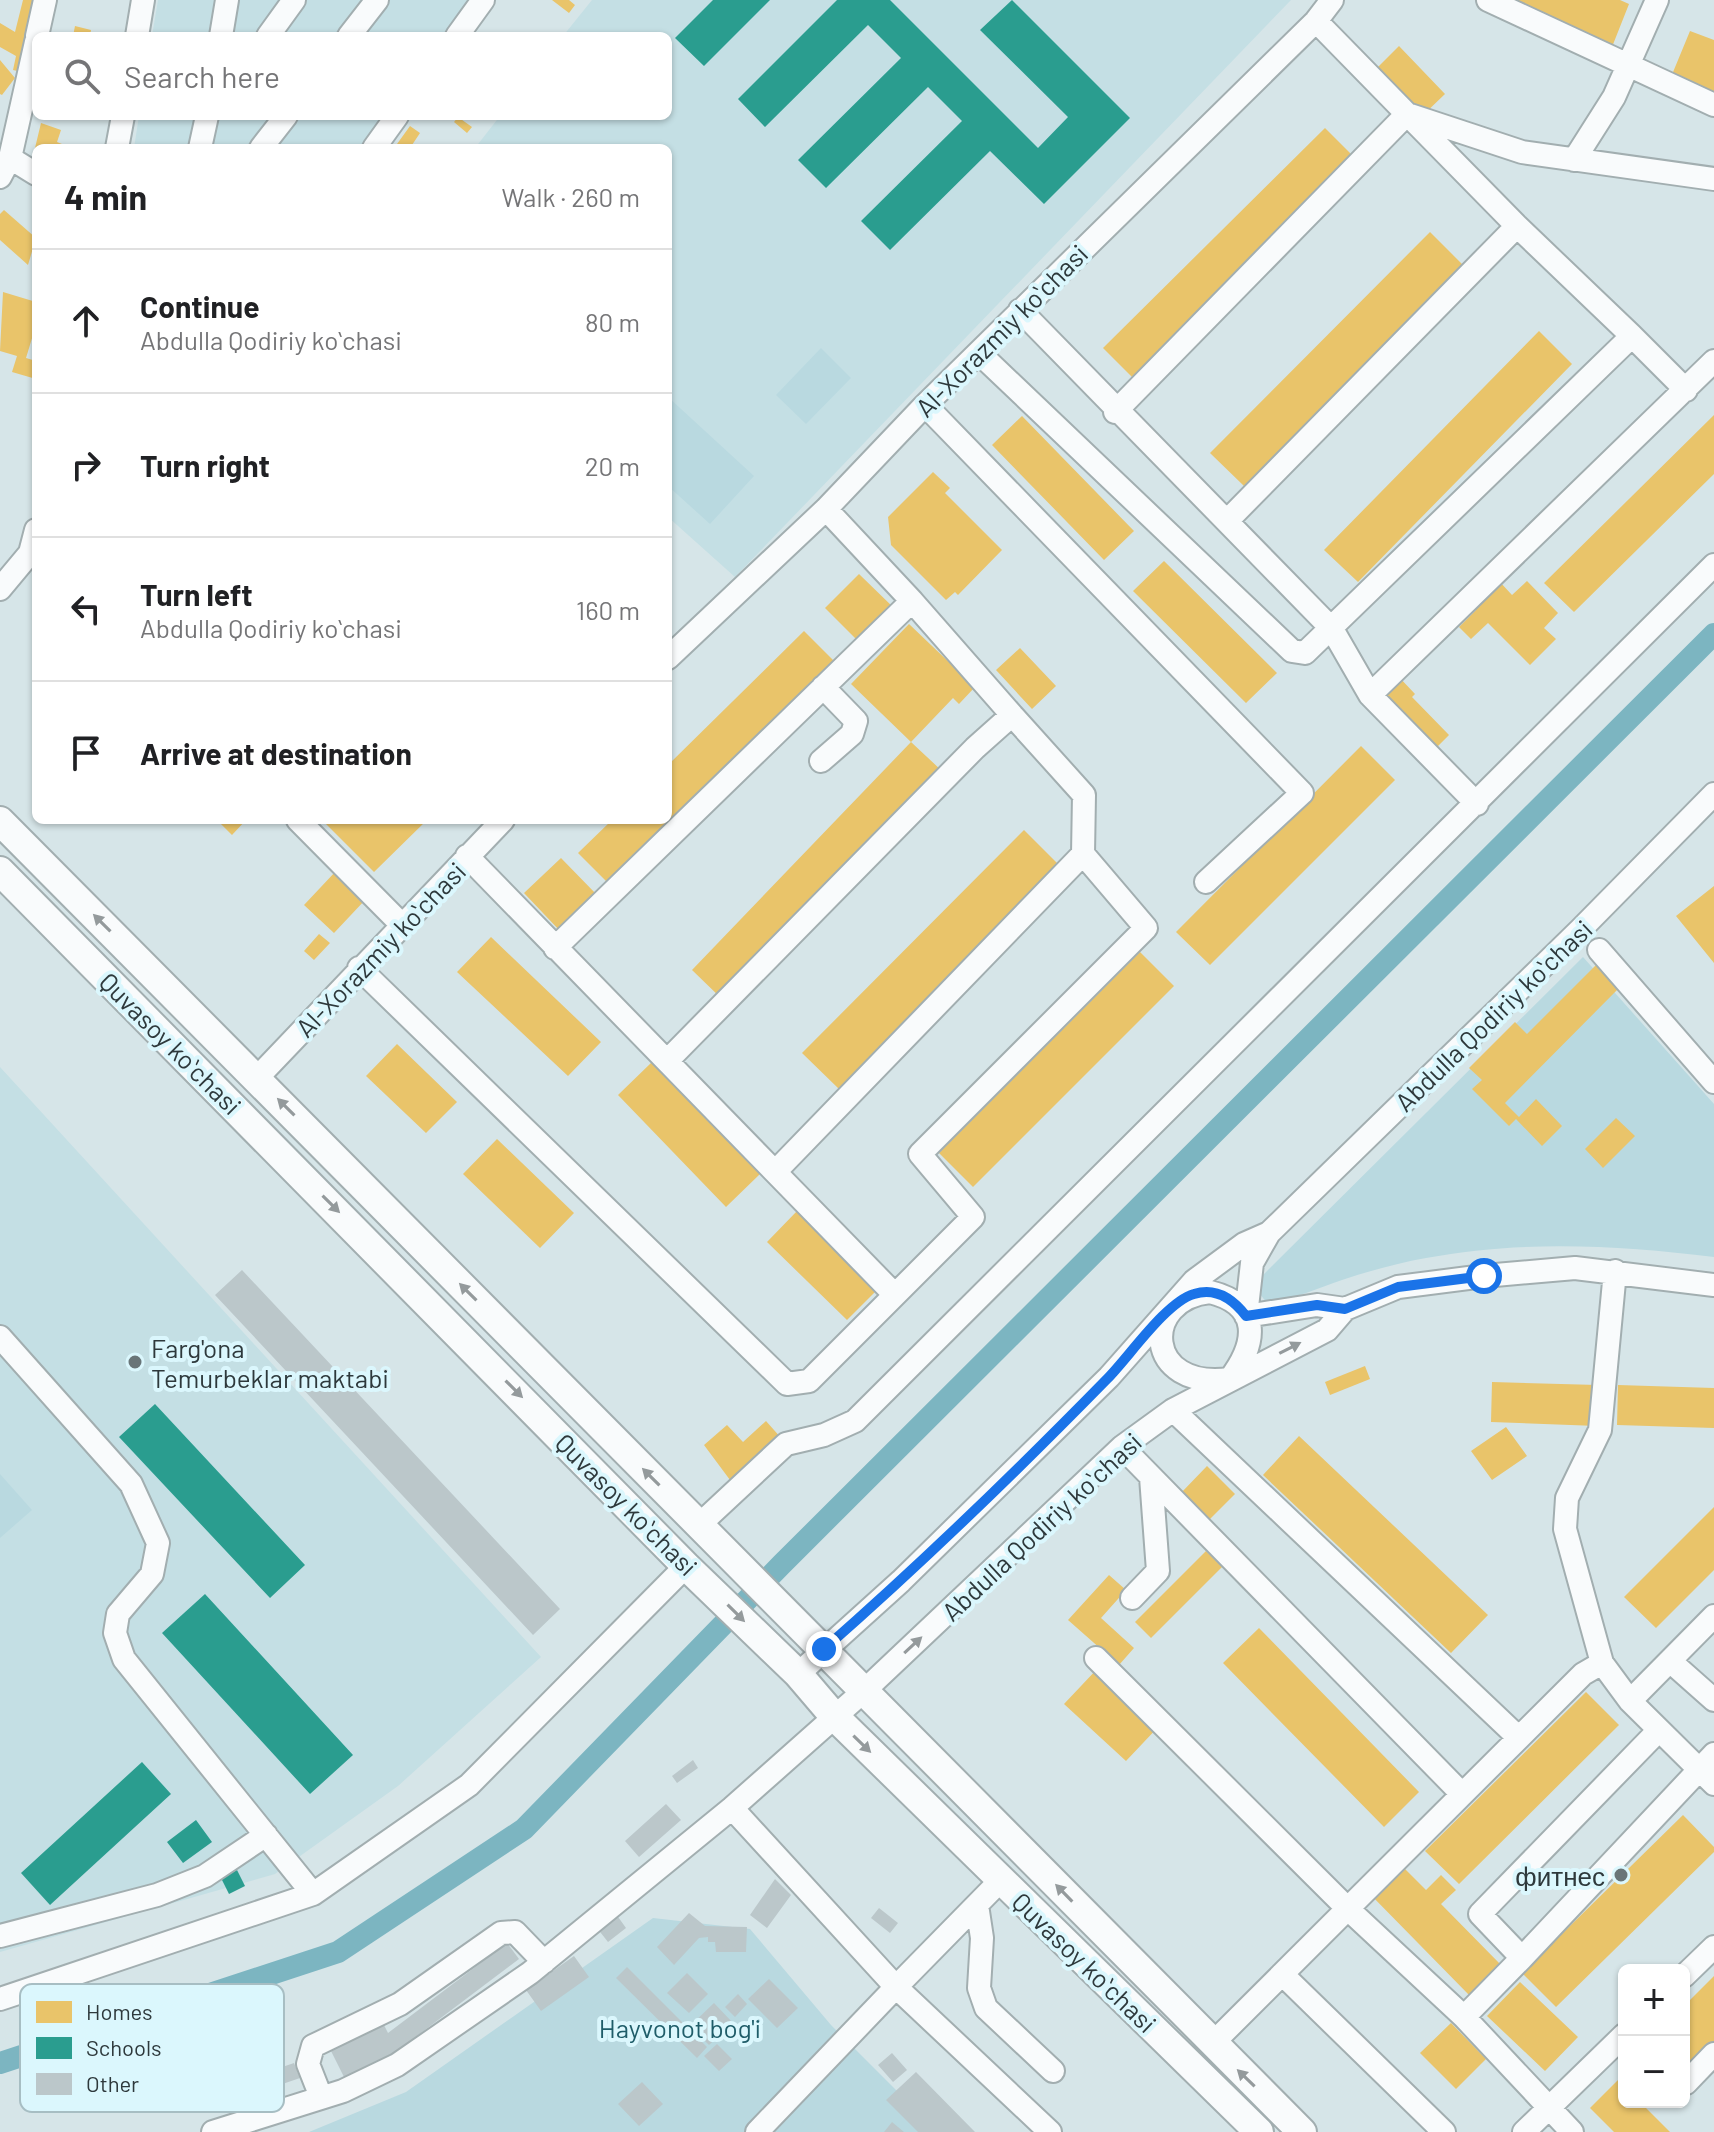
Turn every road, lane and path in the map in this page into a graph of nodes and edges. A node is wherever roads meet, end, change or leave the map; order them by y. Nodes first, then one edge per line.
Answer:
1 (45, 0) edge
2 (143, 0) edge
3 (227, 0) edge
4 (377, 0) edge
5 (483, 0) edge
6 (1332, 0) edge
7 (1488, 0) edge
8 (1657, 0) edge
9 (292, 1) edge
10 (1316, 21) junction
11 (38, 32) edge
12 (138, 32) edge
13 (222, 32) edge
14 (271, 32) edge
15 (352, 32) edge
16 (460, 32) edge
17 (32, 59) edge
18 (1627, 66) junction
19 (1714, 105) edge
20 (1407, 114) junction
21 (122, 120) edge
22 (206, 120) edge
23 (283, 120) edge
24 (394, 120) edge
25 (118, 144) edge
26 (201, 144) edge
27 (264, 144) edge
28 (377, 144) edge
29 (1574, 160) junction
30 (5, 168) edge
31 (32, 173) edge
32 (1714, 179) edge
33 (1517, 226) junction
34 (1020, 310) junction
35 (1632, 336) junction
36 (979, 353) junction
37 (1714, 361) edge
38 (1686, 390) junction
39 (925, 405) junction
40 (1115, 412) junction
41 (826, 509) junction
42 (1227, 521) junction
43 (32, 556) edge
44 (1714, 565) edge
45 (2, 583) edge
46 (912, 601) junction
47 (1332, 629) junction
48 (672, 654) edge
49 (823, 687) junction
50 (1370, 695) junction
51 (1012, 715) junction
52 (821, 761) dead end
53 (1714, 794) edge
54 (1477, 804) junction
55 (0, 821) edge
56 (302, 824) edge
57 (499, 824) edge
58 (1083, 854) junction
59 (467, 856) junction
60 (0, 871) edge
61 (1206, 882) dead end
62 (401, 924) junction
63 (555, 948) junction
64 (1599, 950) dead end
65 (359, 968) junction
66 (668, 1060) junction
67 (257, 1078) junction
68 (1714, 1082) edge
69 (775, 1172) junction
70 (1269, 1233) junction
71 (1615, 1271) junction
72 (1714, 1285) edge
73 (895, 1295) junction
74 (1345, 1309) junction
75 (1170, 1311) junction
76 (1246, 1316) junction
77 (0, 1337) edge
78 (1230, 1379) junction
79 (1173, 1410) junction
80 (1122, 1447) junction
81 (1151, 1477) junction
82 (702, 1529) junction
83 (694, 1573) junction
84 (1132, 1598) dead end
85 (1714, 1616) edge
86 (824, 1649) junction
87 (1096, 1658) dead end
88 (1670, 1661) junction
89 (1602, 1663) junction
90 (798, 1674) junction
91 (865, 1690) junction
92 (1714, 1700) edge
93 (1630, 1701) junction
94 (833, 1715) junction
95 (1659, 1730) junction
96 (1519, 1738) junction
97 (1709, 1769) edge
98 (1462, 1794) junction
99 (732, 1808) junction
100 (266, 1835) junction
101 (1001, 1880) junction
102 (313, 1894) junction
103 (977, 1905) junction
104 (1348, 1909) junction
105 (0, 1936) edge
106 (1714, 1947) edge
107 (1522, 1958) junction
108 (544, 1962) junction
109 (1690, 1970) edge
110 (1282, 1974) junction
111 (45, 1984) edge
112 (896, 1987) junction
113 (20, 1992) edge
114 (0, 1999) edge
115 (1464, 2017) junction
116 (1623, 2036) edge
117 (1212, 2044) junction
118 (1714, 2054) edge
119 (1053, 2071) dead end
120 (1690, 2079) edge
121 (321, 2097) junction
122 (1549, 2108) junction
123 (284, 2109) edge
124 (275, 2112) edge
125 (1245, 2127) edge
126 (213, 2132) edge
127 (757, 2132) edge
128 (1050, 2132) edge
129 (1302, 2132) edge
130 (1444, 2132) edge
131 (1524, 2132) edge
132 (1572, 2132) edge

1 - 11 street
2 - 12 street
3 - 13 street
4 - 15 street
5 - 16 street
6 - 10 street, Al-Xorazmiy koʻchasi
7 - 18 street
8 - 18 street
9 - 14 street
10 - 20 street
10 - 34 street, Al-Xorazmiy koʻchasi
17 - 30 street
18 - 19 street
18 - 29 street
20 - 29 street
20 - 33 street
20 - 40 street
21 - 25 street
22 - 26 street
23 - 27 street
24 - 28 street
29 - 32 street
30 - 31 street
33 - 35 street
33 - 42 street
34 - 36 street, Al-Xorazmiy koʻchasi
34 - 40 street
35 - 38 street
35 - 47 street
36 - 39 street, Al-Xorazmiy koʻchasi
36 - 47 street
37 - 38 street
38 - 50 street
39 - 41 street, Al-Xorazmiy koʻchasi
39 - 61 street
40 - 42 street
41 - 46 street
41 - 48 street, Al-Xorazmiy koʻchasi
42 - 47 street
43 - 45 street
44 - 54 street
46 - 49 street
46 - 51 street
47 - 50 street
49 - 52 street
49 - 63 street
50 - 54 street
51 - 58 street
51 - 66 street
53 - 70 street, Abdulla Qodiriy koʻchasi
54 - 82 street
67 -> 55 main road, Quvasoy koʻchasi
56 - 62 street
57 - 59 street, Al-Xorazmiy koʻchasi
58 - 69 street
58 - 73 street
59 - 62 street, Al-Xorazmiy koʻchasi
59 - 63 street
60 -> 83 main road, Quvasoy koʻchasi
62 - 65 street, Al-Xorazmiy koʻchasi
63 - 66 street
64 - 68 street
65 - 67 street, Al-Xorazmiy koʻchasi
65 - 73 street
66 - 69 street
82 -> 67 main road, Quvasoy koʻchasi
69 - 73 street
70 - 75 street, Abdulla Qodiriy koʻchasi
70 - 76 street, Abdulla Qodiriy koʻchasi
71 - 72 street, Abdulla Qodiriy koʻchasi
71 - 74 street, Abdulla Qodiriy koʻchasi
71 - 89 street
74 - 76 street, Abdulla Qodiriy koʻchasi
78 -> 74 street, Abdulla Qodiriy koʻchasi
75 - 76 street
75 - 78 street
75 - 86 street, Abdulla Qodiriy koʻchasi
76 - 78 street
77 - 100 street
78 - 79 street, Abdulla Qodiriy koʻchasi
79 - 80 street, Abdulla Qodiriy koʻchasi
79 - 96 street
80 - 81 street
91 -> 80 street, Abdulla Qodiriy koʻchasi
81 - 84 street
81 - 98 street
82 - 86 main road, Quvasoy koʻchasi
83 -> 90 main road, Quvasoy koʻchasi
83 - 102 street
85 - 88 street
86 - 90 street, Abdulla Qodiriy koʻchasi
86 - 91 main road, Quvasoy koʻchasi
87 - 104 street
88 - 92 street
88 - 93 street
89 - 93 street
89 - 96 street
90 - 94 main road, Quvasoy koʻchasi
91 - 94 street, Abdulla Qodiriy koʻchasi
117 -> 91 main road, Quvasoy koʻchasi
93 - 95 street
94 - 99 street, Abdulla Qodiriy koʻchasi
94 -> 101 main road, Quvasoy koʻchasi
95 - 97 street
95 - 107 street
96 - 98 street
97 - 107 street
98 - 104 street
99 - 108 street, Abdulla Qodiriy koʻchasi
99 - 112 street
100 - 102 street
100 - 105 street
101 - 103 street
101 - 125 main road, Quvasoy koʻchasi
102 - 111 street
103 - 112 street
103 - 119 street
104 - 110 street
104 - 115 street
106 - 109 street
107 - 115 street
108 - 121 street, Abdulla Qodiriy koʻchasi
108 - 121 street
110 - 117 street
110 - 130 street
112 - 127 street
112 - 128 street
113 - 114 street
115 - 122 street
116 - 122 street
129 -> 117 main road, Quvasoy koʻchasi
118 - 120 street
121 - 123 street, Abdulla Qodiriy koʻchasi
122 - 131 street
122 - 132 street
124 - 126 street, Abdulla Qodiriy koʻchasi

